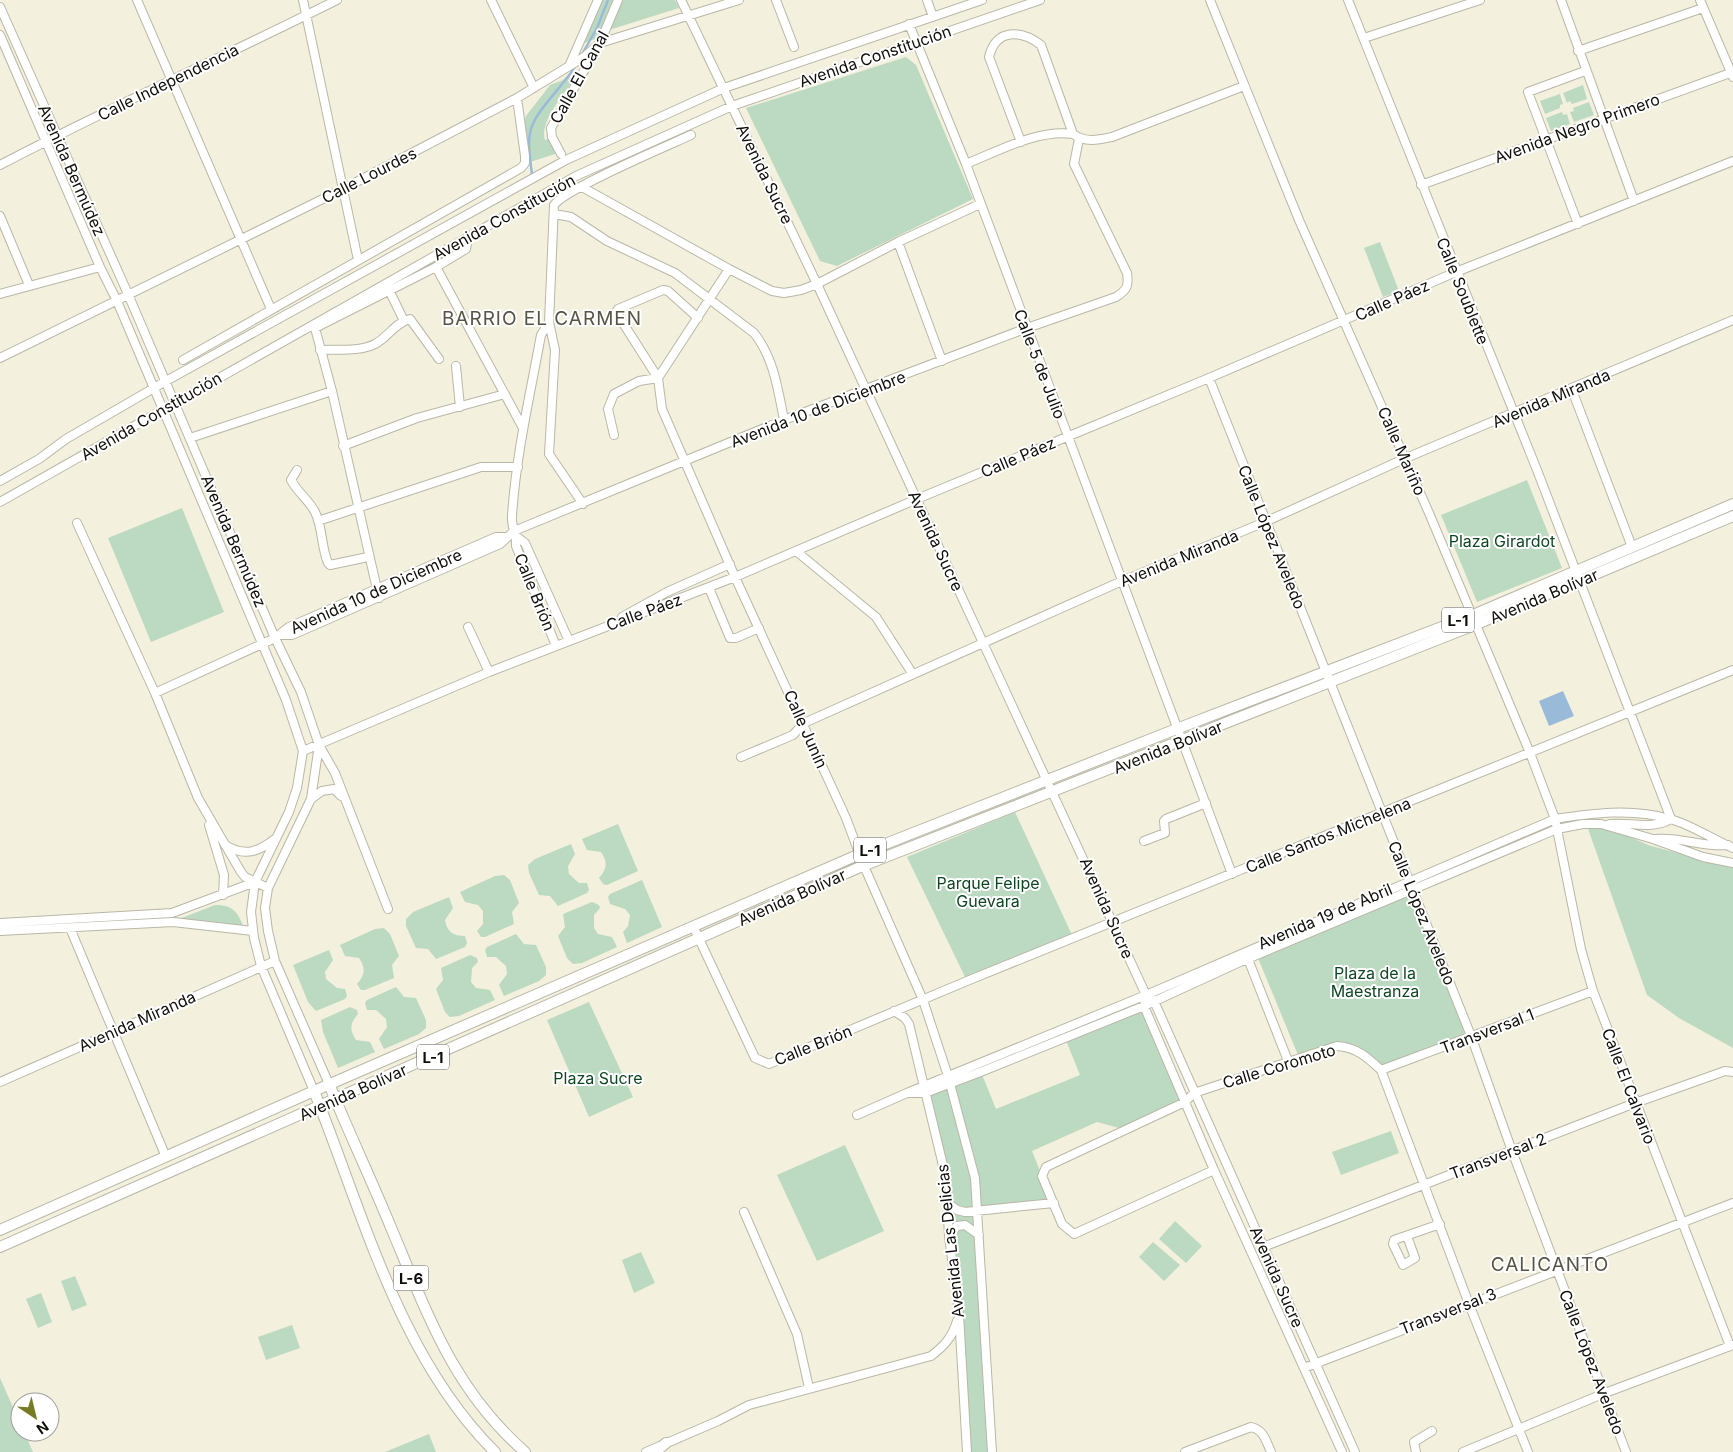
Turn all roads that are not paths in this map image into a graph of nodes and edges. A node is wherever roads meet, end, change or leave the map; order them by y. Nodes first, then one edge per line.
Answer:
1 (137, 0) edge
2 (303, 0) edge
3 (337, 0) edge
4 (490, 0) edge
5 (598, 0) edge
6 (618, 0) edge
7 (681, 0) edge
8 (739, 0) edge
9 (776, 0) edge
10 (927, 0) edge
11 (982, 0) edge
12 (1040, 0) edge
13 (1210, 0) edge
14 (1348, 0) edge
15 (1480, 0) edge
16 (1560, 0) edge
17 (1701, 4) edge
18 (0, 7) edge
19 (688, 14) junction
20 (306, 16) junction
21 (933, 16) junction
22 (909, 24) junction
23 (0, 35) edge
24 (1364, 38) junction
25 (915, 42) junction
26 (600, 43) junction
27 (794, 47) dead end
28 (1578, 51) junction
29 (571, 64) junction
30 (1586, 71) junction
31 (1732, 74) edge
32 (172, 82) junction
33 (1244, 86) junction
34 (534, 88) junction
35 (724, 88) junction
36 (516, 98) junction
37 (732, 106) junction
38 (1603, 118) junction
39 (56, 135) junction
40 (691, 135) dead end
41 (1076, 136) junction
42 (1546, 140) junction
43 (45, 141) junction
44 (1021, 142) junction
45 (561, 154) dead end
46 (1733, 161) edge
47 (966, 164) junction
48 (0, 165) edge
49 (1421, 185) junction
50 (582, 186) junction
51 (343, 189) junction
52 (1634, 201) junction
53 (980, 204) junction
54 (554, 214) junction
55 (0, 216) edge
56 (1578, 224) junction
57 (468, 238) junction
58 (240, 240) junction
59 (898, 242) junction
60 (358, 260) junction
61 (100, 267) junction
62 (436, 267) junction
63 (729, 269) junction
64 (1456, 272) junction
65 (817, 284) junction
66 (29, 285) junction
67 (389, 290) junction
68 (0, 294) edge
69 (128, 294) junction
70 (710, 299) junction
71 (117, 301) junction
72 (271, 309) junction
73 (698, 318) junction
74 (404, 320) junction
75 (1344, 320) junction
76 (1733, 320) edge
77 (549, 322) junction
78 (1027, 328) junction
79 (320, 350) junction
80 (0, 358) edge
81 (439, 359) dead end
82 (183, 360) dead end
83 (942, 361) junction
84 (456, 366) dead end
85 (658, 378) junction
86 (1209, 378) junction
87 (166, 381) junction
88 (152, 389) junction
89 (865, 389) junction
90 (332, 390) junction
91 (1572, 390) junction
92 (505, 394) junction
93 (175, 402) junction
94 (460, 407) junction
95 (162, 410) junction
96 (1513, 414) junction
97 (784, 420) junction
98 (523, 428) junction
99 (614, 435) dead end
100 (1068, 437) junction
101 (190, 438) junction
102 (343, 446) junction
103 (1406, 458) junction
104 (686, 461) junction
105 (518, 467) junction
106 (297, 470) dead end
107 (0, 481) edge
108 (917, 499) junction
109 (0, 502) edge
110 (583, 504) junction
111 (1733, 504) edge
112 (359, 508) junction
113 (1733, 516) edge
114 (318, 521) junction
115 (1265, 522) junction
116 (77, 523) dead end
117 (516, 534) junction
118 (1632, 547) junction
119 (796, 551) junction
120 (368, 557) junction
121 (730, 564) junction
122 (1576, 571) junction
123 (735, 577) junction
124 (1122, 581) junction
125 (1580, 582) junction
126 (545, 586) junction
127 (709, 588) junction
128 (534, 590) junction
129 (377, 594) junction
130 (1475, 619) junction
131 (605, 626) junction
132 (468, 627) dead end
133 (760, 628) junction
134 (278, 636) junction
135 (569, 641) junction
136 (983, 642) junction
137 (261, 644) junction
138 (556, 646) junction
139 (1733, 670) edge
140 (489, 672) junction
141 (912, 673) junction
142 (1328, 676) junction
143 (155, 693) junction
144 (1630, 712) junction
145 (804, 723) junction
146 (1179, 728) junction
147 (1183, 741) junction
148 (319, 745) junction
149 (303, 751) junction
150 (1530, 752) junction
151 (741, 757) dead end
152 (1049, 779) junction
153 (1055, 792) junction
154 (311, 798) junction
155 (343, 798) junction
156 (1206, 803) junction
157 (1381, 813) junction
158 (208, 818) junction
159 (1555, 819) junction
160 (1671, 819) junction
161 (1601, 824) junction
162 (1557, 829) junction
163 (277, 837) junction
164 (1653, 839) junction
165 (1144, 841) dead end
166 (225, 845) junction
167 (1731, 845) edge
168 (860, 854) junction
169 (1733, 863) edge
170 (864, 866) junction
171 (1232, 874) junction
172 (1409, 880) junction
173 (255, 882) junction
174 (268, 888) junction
175 (1413, 888) junction
176 (223, 895) junction
177 (388, 909) dead end
178 (172, 913) junction
179 (22, 922) junction
180 (173, 922) junction
181 (1114, 922) junction
182 (0, 923) edge
183 (693, 926) junction
184 (70, 928) junction
185 (23, 930) junction
186 (0, 931) edge
187 (253, 931) junction
188 (698, 938) junction
189 (1248, 959) junction
190 (275, 961) junction
191 (261, 966) junction
192 (1593, 991) junction
193 (1146, 994) junction
194 (923, 1000) junction
195 (1154, 1001) junction
196 (1144, 1006) junction
197 (894, 1011) junction
198 (113, 1032) junction
199 (1472, 1036) junction
200 (1288, 1061) junction
201 (1380, 1070) junction
202 (1733, 1072) edge
203 (950, 1080) junction
204 (0, 1082) edge
205 (329, 1084) junction
206 (924, 1090) junction
207 (314, 1091) junction
208 (1194, 1093) junction
209 (335, 1100) junction
210 (1185, 1102) junction
211 (1635, 1103) junction
212 (320, 1107) junction
213 (856, 1115) dead end
214 (1512, 1151) junction
215 (166, 1157) junction
216 (1214, 1170) junction
217 (1423, 1184) junction
218 (1054, 1203) junction
219 (1733, 1203) edge
220 (949, 1204) junction
221 (744, 1212) dead end
222 (977, 1212) junction
223 (1681, 1223) junction
224 (1440, 1224) junction
225 (0, 1230) edge
226 (979, 1235) junction
227 (949, 1236) junction
228 (1407, 1236) dead end
229 (1263, 1246) junction
230 (0, 1247) edge
231 (1557, 1269) junction
232 (1469, 1304) junction
233 (959, 1315) junction
234 (1732, 1345) edge
235 (1316, 1362) junction
236 (1304, 1368) junction
237 (809, 1388) junction
238 (1605, 1393) junction
239 (1520, 1430) junction
240 (1432, 1431) dead end
241 (666, 1443) junction
242 (495, 1452) edge
243 (525, 1452) edge
244 (646, 1452) edge
245 (654, 1452) edge
246 (967, 1452) edge
247 (992, 1452) edge
248 (1185, 1452) edge
249 (1271, 1452) edge
250 (1342, 1452) edge
251 (1355, 1452) edge
252 (1416, 1452) edge
253 (1463, 1452) edge
254 (1528, 1452) edge
255 (1626, 1452) edge

1 - 32 street
2 - 20 street
3 - 20 street, Calle Independencia
4 - 34 street
5 - 29 street
6 - 26 street, Calle El Canal
7 - 19 street
8 - 19 street, Calle Lourdes
9 - 27 street
10 - 21 street
11 - 21 street, Avenida Constitución
12 - 25 street, Avenida Constitución
13 - 33 street, Calle Mariño
14 - 24 street, Calle Soublette
15 - 24 street
16 - 28 street
17 - 28 street
17 - 31 street
18 - 39 street, Avenida Bermúdez / L-6
19 - 26 street, Calle Lourdes
19 - 35 street
20 - 32 street, Calle Independencia
20 - 51 street
21 - 22 street, Avenida Constitución
22 - 25 street, Calle 5 de Julio
22 - 35 street, Avenida Constitución
23 - 43 street, Avenida Bermúdez / L-6
24 - 49 street, Calle Soublette
25 - 37 street, Avenida Constitución
25 - 47 street, Calle 5 de Julio
26 - 29 street, Calle Lourdes
26 - 45 street, Calle El Canal
28 - 30 street
29 - 34 street, Calle Lourdes
30 - 38 street
30 - 42 street
31 - 38 street, Avenida Negro Primero
32 - 39 street, Calle Independencia
32 - 58 street
33 - 41 street
33 - 75 street, Calle Mariño
34 - 36 street, Calle Lourdes
35 - 37 street, Avenida Sucre
35 - 87 street, Avenida Constitución
36 - 51 street, Calle Lourdes
36 - 60 street
37 - 57 street, Avenida Constitución
37 - 65 street, Avenida Sucre
38 - 42 street, Avenida Negro Primero
38 - 52 street
39 - 43 street, Calle Independencia
39 - 69 street, Avenida Bermúdez / L-6
40 - 50 street
41 - 44 street
41 - 44 street
41 - 78 street, Avenida 10 de Diciembre
42 - 49 street, Avenida Negro Primero
42 - 56 street
43 - 48 street, Calle Independencia
43 - 61 street, Avenida Bermúdez / L-6
44 - 47 street
46 - 52 street, Calle Páez
47 - 53 street, Calle 5 de Julio
49 - 64 street, Calle Soublette
50 - 54 street
50 - 63 street
51 - 58 street, Calle Lourdes
51 - 60 street
52 - 56 street, Calle Páez
53 - 59 street
53 - 78 street, Calle 5 de Julio
54 - 70 street
54 - 77 street
55 - 66 street
56 - 64 street, Calle Páez
57 - 62 street
57 - 93 street, Avenida Constitución
58 - 69 street, Calle Lourdes
58 - 72 street
59 - 65 street
59 - 83 street
60 - 72 street
61 - 66 street
61 - 71 street, Avenida Bermúdez / L-6
62 - 67 street
62 - 92 street
63 - 65 street
63 - 70 street
64 - 75 street, Calle Páez
64 - 96 street, Calle Soublette
65 - 89 street, Avenida Sucre
66 - 68 street
67 - 74 street
67 - 79 street
69 - 71 street, Calle Lourdes
69 - 87 street, Avenida Bermúdez / L-6
70 - 73 street
70 - 97 street
71 - 80 street, Calle Lourdes
71 - 88 street, Avenida Bermúdez / L-6
72 - 82 street
73 - 85 street
73 - 85 street
74 - 79 street
74 - 81 street
75 - 86 street, Calle Páez
75 - 103 street, Calle Mariño
76 - 91 street, Avenida Miranda
77 - 98 street
77 - 110 street
78 - 83 street, Avenida 10 de Diciembre
78 - 100 street, Calle 5 de Julio
79 - 90 street
83 - 89 street, Avenida 10 de Diciembre
84 - 94 street
85 - 99 street
85 - 104 street, Calle Junín
86 - 100 street, Calle Páez
86 - 115 street, Calle López Aveledo
87 - 88 street, Avenida Constitución
87 - 93 street, Avenida Bermúdez / L-6
88 - 95 street, Avenida Bermúdez / L-6
88 - 107 street, Avenida Constitución
89 - 97 street, Avenida 10 de Diciembre
89 - 108 street, Avenida Sucre
90 - 101 street
90 - 102 street
91 - 96 street, Avenida Miranda
91 - 118 street
92 - 94 street
92 - 98 street
93 - 95 street, Avenida Constitución
93 - 101 street, Avenida Bermúdez / L-6
94 - 102 street
95 - 109 street, Avenida Constitución
95 - 137 street, Avenida Bermúdez / L-6
96 - 103 street, Avenida Miranda
96 - 122 street, Calle Soublette
97 - 104 street, Avenida 10 de Diciembre
98 - 105 street
100 - 108 street, Calle Páez
100 - 124 street, Calle 5 de Julio
101 - 134 street, Avenida Bermúdez / L-6
102 - 112 street
103 - 115 street, Avenida Miranda
103 - 130 street, Calle Mariño
104 - 110 street, Avenida 10 de Diciembre
104 - 121 street, Calle Junín
105 - 112 street
105 - 117 street
106 - 114 street
108 - 119 street, Calle Páez
108 - 136 street, Avenida Sucre
110 - 117 street, Avenida 10 de Diciembre
111 - 118 main road, Avenida Bolívar / L-1
112 - 114 street
112 - 120 street
113 - 125 main road, Avenida Bolívar / L-1
114 - 120 street
115 - 124 street, Avenida Miranda
115 - 142 street, Calle López Aveledo
116 - 143 street
117 - 126 street, Calle Brión
117 - 128 street, Calle Brión
117 - 129 street, Avenida 10 de Diciembre
118 - 122 main road, Avenida Bolívar / L-1
119 - 123 street, Calle Páez
119 - 141 street
120 - 129 street
121 - 123 street, Calle Junín
121 - 131 street
122 - 125 street, Calle Soublette
122 - 130 main road, Avenida Bolívar / L-1
123 - 127 street, Calle Páez
123 - 133 street, Calle Junín
124 - 136 street, Avenida Miranda
124 - 146 street, Calle 5 de Julio
125 - 130 main road, Avenida Bolívar / L-1
125 - 144 street, Calle Soublette
126 - 128 street
126 - 135 street, Calle Brión
127 - 131 street, Calle Páez
127 - 133 street
128 - 138 street, Calle Brión
129 - 134 street, Avenida 10 de Diciembre
130 - 142 main road, Avenida Bolívar / L-1
130 - 150 street, Calle Mariño
131 - 135 street, Calle Páez
132 - 140 street
133 - 145 street, Calle Junín
134 - 137 street, Avenida 10 de Diciembre
134 - 148 street, Avenida Bermúdez / L-6
135 - 138 street, Calle Páez
136 - 141 street, Avenida Miranda
136 - 152 street, Avenida Sucre
137 - 143 street, Avenida 10 de Diciembre
137 - 149 street, Avenida Bermúdez / L-6
138 - 140 street, Calle Páez
139 - 144 street, Calle Santos Michelena
140 - 148 street, Calle Páez
141 - 145 street, Avenida Miranda
142 - 146 main road, Avenida Bolívar / L-1
142 - 147 main road, Avenida Bolívar / L-1
142 - 157 street, Calle López Aveledo
143 - 158 street
144 - 150 street, Calle Santos Michelena
144 - 160 street, Calle Soublette
145 - 151 street, Avenida Miranda
145 - 168 street, Calle Junín
146 - 147 street, Calle 5 de Julio
146 - 152 main road, Avenida Bolívar / L-1
147 - 153 main road, Avenida Bolívar / L-1
147 - 156 street, Calle 5 de Julio
148 - 149 street, Calle Páez
148 - 154 street, Avenida Bermúdez / L-6
148 - 155 street
149 - 163 street, Avenida Bermúdez / L-6
150 - 157 street, Calle Santos Michelena
150 - 159 street, Calle Mariño
152 - 153 street, Avenida Sucre
152 - 168 main road, Avenida Bolívar / L-1
153 - 170 main road, Avenida Bolívar / L-1
153 - 181 street, Avenida Sucre
154 - 155 street
154 - 174 street, Avenida Bermúdez / L-6
155 - 177 street
156 - 165 street
156 - 171 street, Calle 5 de Julio
157 - 171 street, Calle Santos Michelena
157 - 172 street, Calle López Aveledo
158 - 166 street
158 - 176 street
159 - 160 street, Avenida 19 de Abril
159 - 162 street, Calle El Calvario
159 - 172 street, Avenida 19 de Abril
160 - 161 street
160 - 167 street, Avenida 19 de Abril
161 - 162 street, Avenida 19 de Abril
161 - 164 street, Avenida 19 de Abril
162 - 175 street, Avenida 19 de Abril
162 - 192 street, Calle El Calvario
163 - 166 street
163 - 173 street, Avenida Bermúdez / L-6
164 - 167 street
164 - 169 street, Avenida 19 de Abril
166 - 173 street
168 - 170 street, Calle Junín
168 - 183 main road, Avenida Bolívar / L-1
170 - 188 main road, Avenida Bolívar / L-1
170 - 194 street, Calle Junín
171 - 181 street, Calle Santos Michelena
172 - 175 street, Calle López Aveledo
172 - 193 street, Avenida 19 de Abril
173 - 174 street
173 - 176 street
173 - 187 street, Avenida Bermúdez / L-6
174 - 190 street, Avenida Bermúdez / L-6
175 - 189 street, Avenida 19 de Abril
175 - 199 street, Calle López Aveledo
176 - 178 street
178 - 179 street
178 - 180 street
179 - 182 street
179 - 185 street
180 - 184 street
180 - 187 street
181 - 193 street, Avenida Sucre
181 - 194 street, Calle Santos Michelena
183 - 188 street, Calle Brión
183 - 205 main road, Avenida Bolívar / L-1
184 - 185 street
184 - 198 street
185 - 186 street
187 - 191 street, Avenida Bermúdez / L-6
188 - 197 street, Calle Brión
188 - 209 main road, Avenida Bolívar / L-1
189 - 195 street, Avenida 19 de Abril
189 - 200 street
190 - 191 street, Avenida Miranda
190 - 205 street, Avenida Bermúdez / L-6
191 - 198 street, Avenida Miranda
191 - 207 street, Avenida Bermúdez / L-6
192 - 199 street, Transversal 1
192 - 211 street, Calle El Calvario
193 - 195 street, Avenida Sucre
193 - 196 street
193 - 203 street, Avenida 19 de Abril
194 - 197 street, Calle Brión
194 - 203 street, Avenida Las Delicias
195 - 196 street, Avenida 19 de Abril
195 - 208 street, Avenida Sucre
196 - 203 street, Avenida 19 de Abril
196 - 210 street, Avenida Sucre
197 - 206 street, Avenida Las Delicias
198 - 204 street, Avenida Miranda
198 - 215 street
199 - 201 street, Transversal 1
199 - 214 street, Calle López Aveledo
200 - 201 street, Calle Coromoto
200 - 208 street, Calle Coromoto
201 - 217 street, Calle Coromoto
202 - 211 street, Transversal 2
203 - 206 street, Avenida 19 de Abril
203 - 222 street, Avenida Las Delicias
205 - 207 main road, Avenida Bolívar / L-1
205 - 209 main road, L-6
206 - 213 street, Avenida 19 de Abril
206 - 220 street, Avenida Las Delicias
207 - 212 main road, L-6
207 - 215 main road, Avenida Bolívar / L-1
208 - 210 street, Calle Coromoto
208 - 229 street, Avenida Sucre
209 - 212 main road, Avenida Bolívar / L-1
209 - 243 main road, L-6
210 - 216 street, Avenida Sucre
210 - 218 street, Calle Coromoto
211 - 214 street, Transversal 2
211 - 223 street, Calle El Calvario
212 - 230 main road, Avenida Bolívar / L-1
212 - 242 main road, L-6
214 - 217 street, Transversal 2
214 - 231 street, Calle López Aveledo
215 - 225 main road, Avenida Bolívar / L-1
216 - 218 street, Calle Coromoto
216 - 236 street, Avenida Sucre
217 - 224 street, Calle Coromoto
217 - 229 street, Transversal 2
218 - 222 street
219 - 223 street, Transversal 3
220 - 222 street
220 - 227 street, Avenida Las Delicias
221 - 237 street
222 - 226 street, Avenida Las Delicias
223 - 231 street, Transversal 3
223 - 234 street, Calle El Calvario
224 - 228 street
224 - 232 street, Calle Coromoto
226 - 227 street
226 - 247 street, Avenida Las Delicias
227 - 233 street, Avenida Las Delicias
229 - 235 street, Avenida Sucre
231 - 232 street, Transversal 3
231 - 238 street, Calle López Aveledo
232 - 235 street, Transversal 3
232 - 239 street, Calle Coromoto
233 - 237 street
233 - 246 street, Avenida Las Delicias
234 - 238 street
235 - 236 street, Transversal 3
235 - 251 street, Avenida Sucre
236 - 250 street, Avenida Sucre
237 - 241 street
238 - 239 street
238 - 255 street, Calle López Aveledo
239 - 253 street
239 - 254 street, Calle Coromoto
240 - 252 street
241 - 244 street
241 - 245 main road
248 - 249 street

